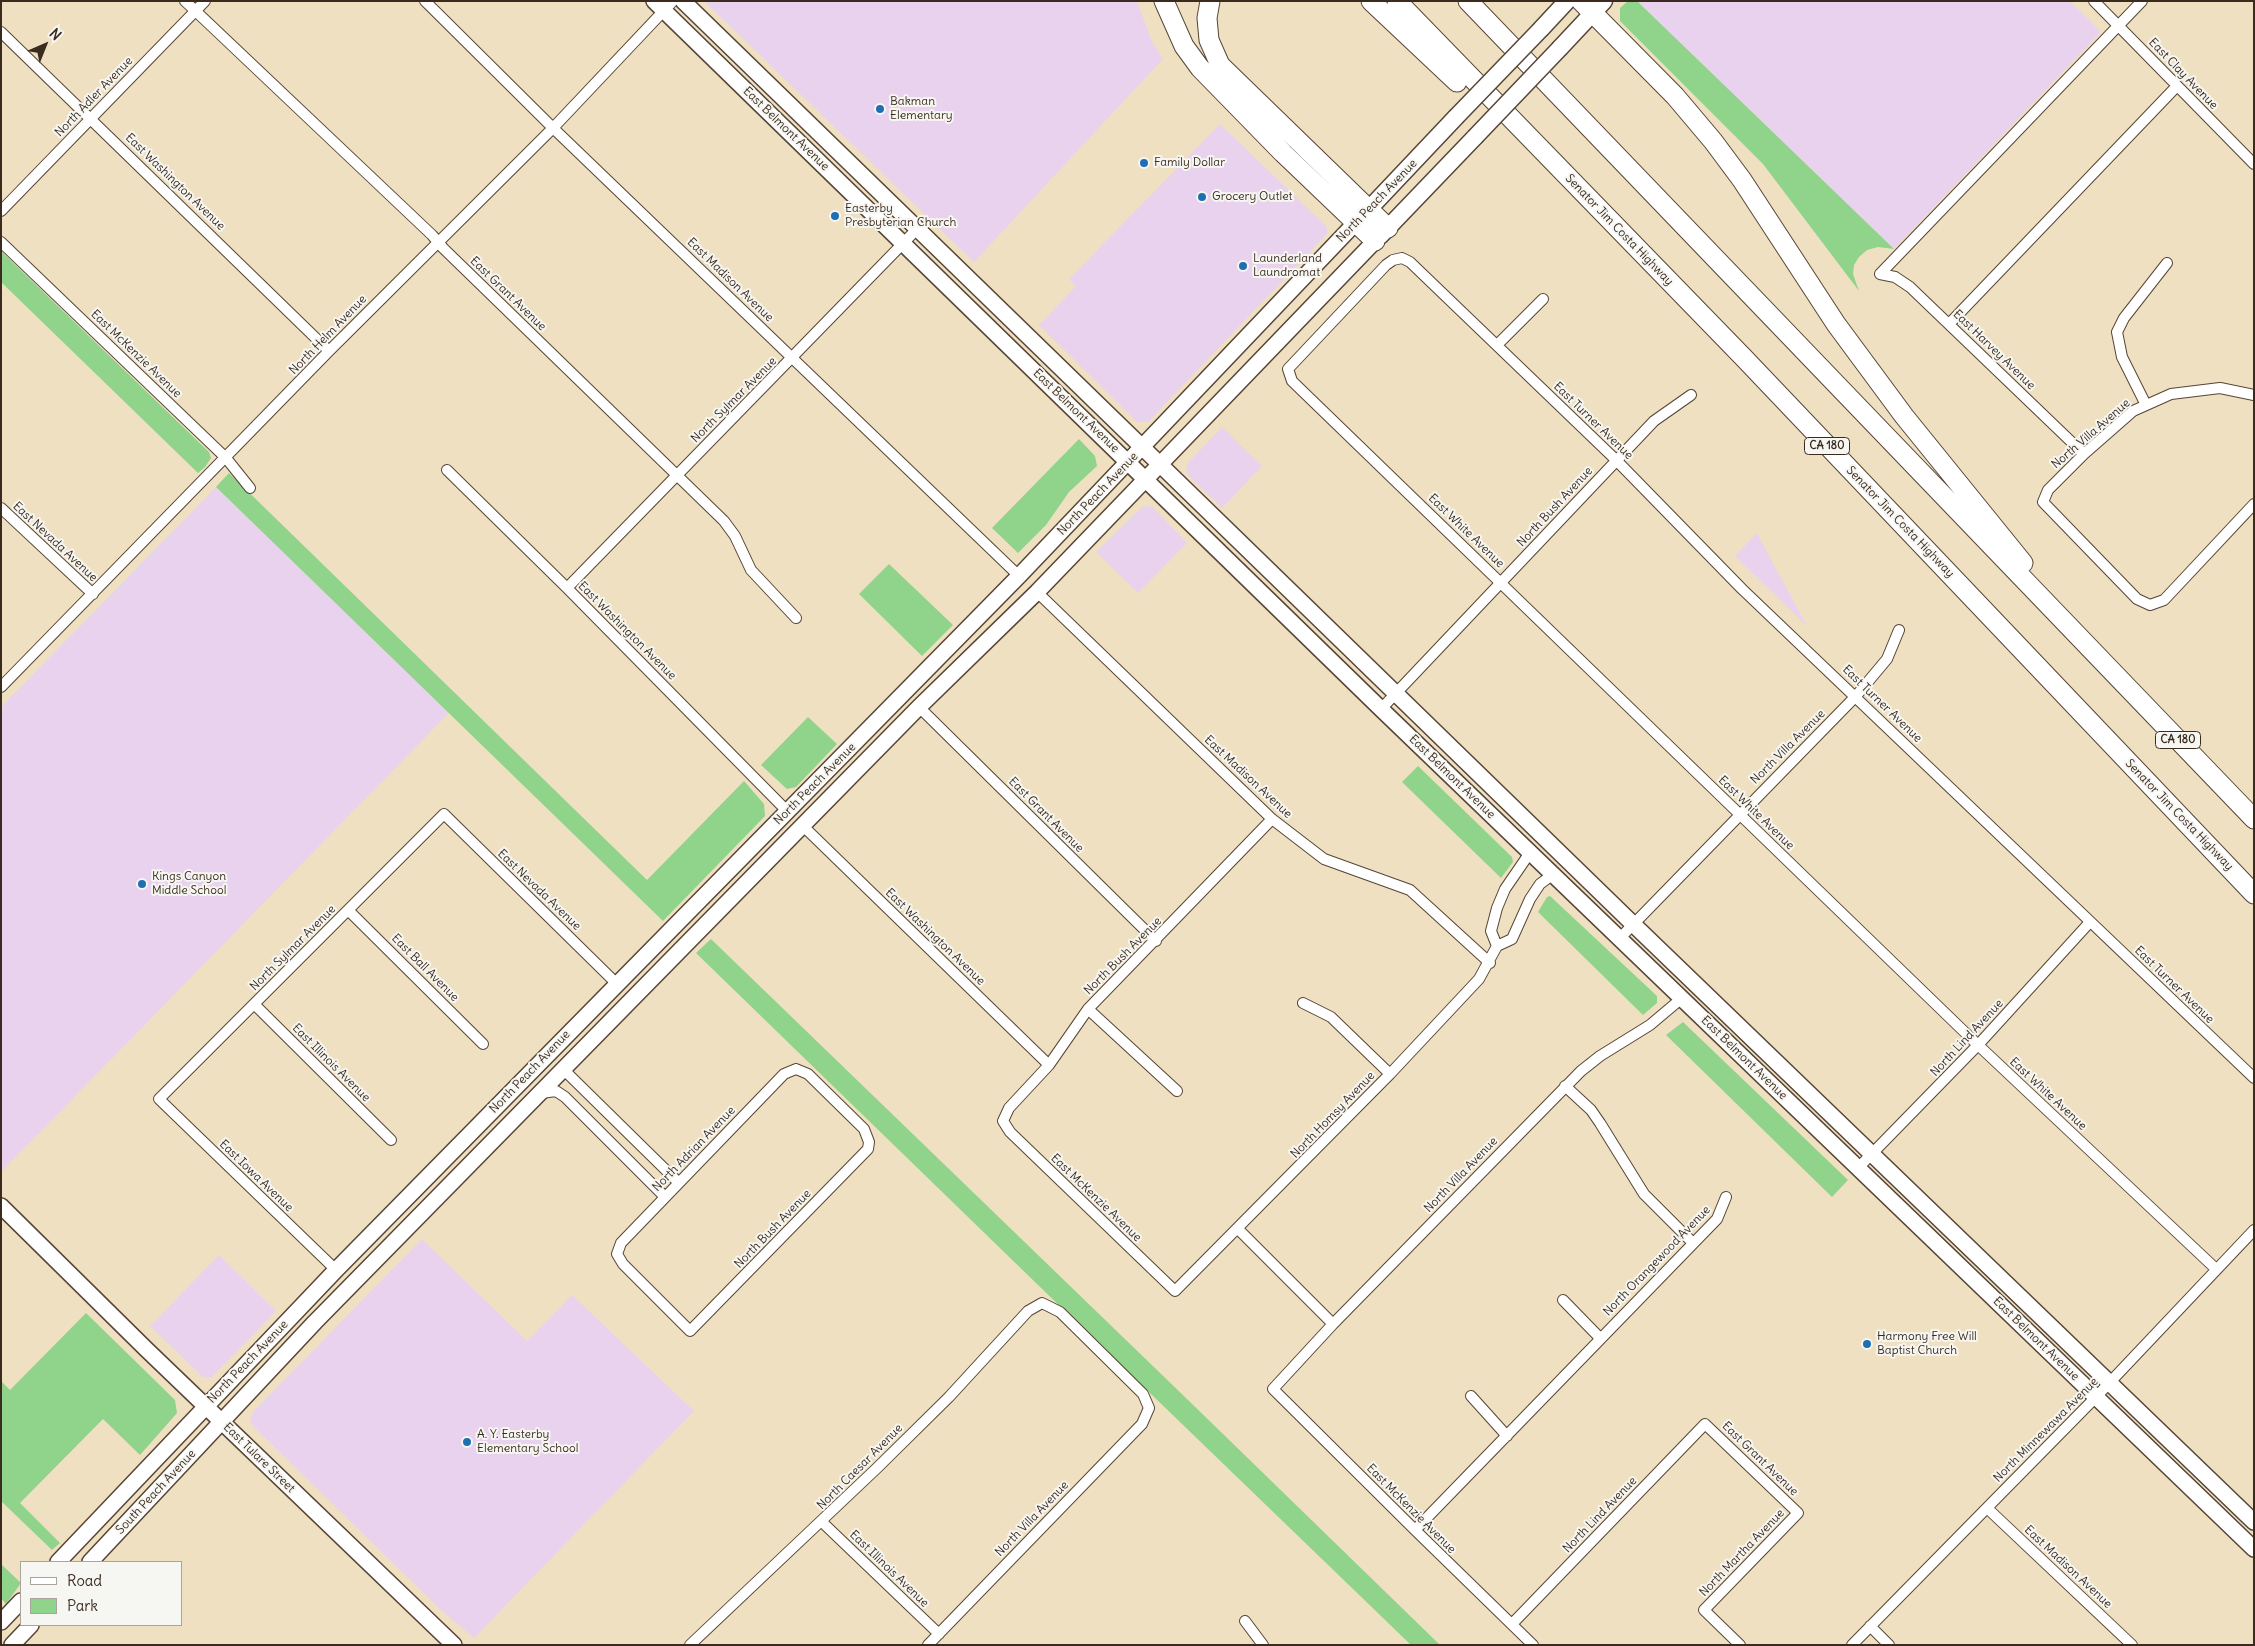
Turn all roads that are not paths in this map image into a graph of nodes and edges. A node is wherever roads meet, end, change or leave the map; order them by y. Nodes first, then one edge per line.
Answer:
1 (185, 1) edge
2 (205, 1) edge
3 (425, 1) edge
4 (683, 1) edge
5 (1164, 1) edge
6 (1210, 1) edge
7 (1371, 1) edge
8 (1397, 1) edge
9 (1468, 1) edge
10 (1567, 1) edge
11 (2094, 1) edge
12 (2142, 1) edge
13 (664, 4) edge
14 (1593, 5) edge
15 (195, 12) junction
16 (2119, 25) junction
17 (1, 32) edge
18 (2176, 87) junction
19 (91, 118) junction
20 (553, 128) junction
21 (2254, 164) edge
22 (1, 211) edge
23 (1362, 216) junction
24 (917, 229) junction
25 (1382, 235) junction
26 (438, 241) junction
27 (1, 242) edge
28 (904, 243) junction
29 (2167, 263) dead end
30 (1543, 299) dead end
31 (1948, 324) junction
32 (1497, 345) junction
33 (329, 351) junction
34 (793, 358) junction
35 (1744, 358) junction
36 (1288, 369) joint
37 (1691, 395) dead end
38 (2254, 395) edge
39 (2146, 405) junction
40 (1142, 448) junction
41 (2084, 454) junction
42 (226, 458) junction
43 (1616, 460) junction
44 (1128, 462) junction
45 (1160, 466) junction
46 (447, 470) dead end
47 (675, 476) junction
48 (1146, 480) junction
49 (250, 488) dead end
50 (2254, 504) edge
51 (1, 508) edge
52 (1019, 576) junction
53 (1501, 582) junction
54 (567, 588) junction
55 (1037, 592) junction
56 (92, 594) junction
57 (984, 612) junction
58 (796, 618) dead end
59 (1900, 630) dead end
60 (2103, 661) junction
61 (1, 687) edge
62 (1395, 694) junction
63 (1856, 696) junction
64 (919, 707) junction
65 (1381, 709) junction
66 (787, 811) junction
67 (444, 814) joint
68 (1739, 814) junction
69 (2254, 818) edge
70 (1272, 819) junction
71 (803, 826) junction
72 (1527, 849) junction
73 (1556, 876) junction
74 (742, 886) junction
75 (2254, 894) edge
76 (348, 910) junction
77 (2090, 922) junction
78 (1633, 924) junction
79 (1620, 938) junction
80 (1156, 940) junction
81 (1497, 946) junction
82 (1490, 963) junction
83 (617, 984) junction
84 (1682, 998) junction
85 (254, 1004) junction
86 (1303, 1004) dead end
87 (1088, 1009) junction
88 (483, 1044) dead end
89 (1978, 1045) junction
90 (1049, 1065) junction
91 (563, 1069) junction
92 (1390, 1074) junction
93 (2254, 1078) edge
94 (1566, 1086) junction
95 (1177, 1091) dead end
96 (538, 1094) junction
97 (159, 1099) joint
98 (1003, 1121) joint
99 (391, 1140) dead end
100 (869, 1142) joint
101 (1872, 1153) junction
102 (1858, 1168) junction
103 (679, 1183) junction
104 (665, 1196) junction
105 (1726, 1197) dead end
106 (1, 1206) edge
107 (1238, 1229) junction
108 (2254, 1230) edge
109 (1693, 1243) junction
110 (617, 1254) joint
111 (2216, 1269) junction
112 (336, 1270) junction
113 (1175, 1291) joint
114 (1563, 1300) dead end
115 (1333, 1324) junction
116 (1600, 1338) junction
117 (2110, 1383) junction
118 (1274, 1389) joint
119 (1471, 1396) dead end
120 (2096, 1397) junction
121 (206, 1406) junction
122 (1149, 1408) joint
123 (221, 1420) junction
124 (1705, 1424) joint
125 (1507, 1436) junction
126 (1987, 1508) junction
127 (1798, 1513) joint
128 (822, 1522) junction
129 (2254, 1522) edge
130 (1415, 1530) junction
131 (2254, 1549) edge
132 (59, 1561) edge
133 (91, 1561) edge
134 (20, 1602) edge
135 (1245, 1621) dead end
136 (1, 1622) edge
137 (1512, 1624) junction
138 (30, 1626) edge
139 (1870, 1626) junction
140 (939, 1634) junction
141 (12, 1645) edge
142 (454, 1645) edge
143 (690, 1645) edge
144 (928, 1645) edge
145 (1263, 1645) edge
146 (1533, 1645) edge
147 (1740, 1645) edge
148 (1852, 1645) edge
149 (1889, 1645) edge
150 (2132, 1645) edge

1 - 15 street, East Grant Avenue
2 - 15 street, North Adler Avenue
3 - 20 street, East Madison Avenue
4 - 24 main road, East Belmont Avenue
5 - 23 highway
6 - 23 highway
7 - 35 highway
8 - 35 highway, Senator Jim Costa Highway / CA 180
9 - 60 highway, CA 180
10 - 23 main road, North Peach Avenue, bridge
11 - 16 street, East Clay Avenue
12 - 16 street
13 - 20 street, North Helm Avenue
13 - 28 main road, East Belmont Avenue
14 - 25 main road, North Peach Avenue, bridge
14 - 60 highway
15 - 19 street, North Adler Avenue
15 - 26 street, East Grant Avenue
16 - 18 street, East Clay Avenue
16 - 31 street, East Harvey Avenue
17 - 19 street, East Washington Avenue
18 - 21 street, East Clay Avenue
18 - 31 street
19 - 22 street, North Adler Avenue
19 - 33 street, East Washington Avenue
20 - 26 street, North Helm Avenue
20 - 34 street, East Madison Avenue
23 - 25 highway
23 - 40 main road, North Peach Avenue
24 - 28 street, North Sylmar Avenue
24 - 40 main road, East Belmont Avenue
25 - 45 main road, North Peach Avenue
26 - 33 street, North Helm Avenue
26 - 47 street, East Grant Avenue
27 - 42 street, East McKenzie Avenue
28 - 34 street, North Sylmar Avenue
28 - 44 main road, East Belmont Avenue
29 - 39 street
30 - 32 street
31 - 41 street, East Harvey Avenue
32 - 36 street, East Turner Avenue
32 - 43 street, East Turner Avenue
33 - 42 street, North Helm Avenue
34 - 47 street, North Sylmar Avenue
34 - 52 street, East Madison Avenue
35 - 75 highway, Senator Jim Costa Highway / CA 180
36 - 53 street, East White Avenue
37 - 43 street, North Bush Avenue
38 - 39 street, North Villa Avenue
39 - 41 street, North Villa Avenue
40 - 44 main road, North Peach Avenue
40 - 45 main road, East Belmont Avenue
41 - 50 street, North Villa Avenue
42 - 49 street, East McKenzie Avenue
42 - 56 street, North Helm Avenue
43 - 53 street, North Bush Avenue
43 - 63 street, East Turner Avenue
44 - 48 main road, East Belmont Avenue
44 - 52 main road, North Peach Avenue
45 - 48 main road, North Peach Avenue
45 - 62 main road, East Belmont Avenue
46 - 54 street, East Washington Avenue
47 - 54 street, North Sylmar Avenue
47 - 58 street, East Grant Avenue
48 - 55 main road, North Peach Avenue
48 - 65 main road, East Belmont Avenue
51 - 56 street, East Nevada Avenue
52 - 57 main road, North Peach Avenue
53 - 62 street, North Bush Avenue
53 - 68 street, East White Avenue
54 - 66 street, East Washington Avenue
55 - 64 main road, North Peach Avenue
55 - 70 street, East Madison Avenue
56 - 61 street, North Helm Avenue
57 - 64 main road
57 - 66 main road, North Peach Avenue
59 - 63 street, North Villa Avenue
60 - 69 highway, CA 180
62 - 65 street, North Bush Avenue
62 - 78 main road, East Belmont Avenue
63 - 68 street, North Villa Avenue
63 - 77 street, East Turner Avenue
64 - 71 main road, North Peach Avenue
64 - 80 street, East Grant Avenue
65 - 72 main road, East Belmont Avenue
66 - 74 main road
66 - 83 main road, North Peach Avenue
67 - 76 street, North Sylmar Avenue
67 - 83 street, East Nevada Avenue
68 - 78 street, North Villa Avenue
68 - 89 street, East White Avenue
70 - 80 street, North Bush Avenue
70 - 82 street, East Madison Avenue
71 - 74 main road, North Peach Avenue
71 - 90 street, East Washington Avenue
72 - 73 main road, East Belmont Avenue
72 - 81 street
73 - 79 main road, East Belmont Avenue
73 - 81 street, North Homsy Avenue
74 - 91 main road, North Peach Avenue
76 - 85 street, North Sylmar Avenue
76 - 88 street, East Ball Avenue
77 - 89 street, North Lind Avenue
77 - 93 street, East Turner Avenue
78 - 79 street, North Villa Avenue
78 - 101 main road, East Belmont Avenue
79 - 84 main road, East Belmont Avenue
80 - 87 street, North Bush Avenue
81 - 82 street, North Homsy Avenue
82 - 92 street, North Homsy Avenue
83 - 91 main road
83 - 112 main road, North Peach Avenue
84 - 94 street, North Villa Avenue
84 - 102 main road, East Belmont Avenue
85 - 97 street, North Sylmar Avenue
85 - 99 street, East Illinois Avenue
86 - 92 street
87 - 90 street, North Bush Avenue
87 - 95 street
89 - 101 street, North Lind Avenue
89 - 111 street, East White Avenue
90 - 98 street, North Bush Avenue
91 - 96 main road, North Peach Avenue
91 - 103 street
92 - 107 street, North Homsy Avenue
94 - 109 street
94 - 115 street, North Villa Avenue
96 - 104 street
96 - 123 main road, North Peach Avenue
97 - 112 street, East Iowa Avenue
98 - 113 street, East McKenzie Avenue
100 - 103 street, North Adrian Avenue
100 - 110 street, North Bush Avenue
101 - 102 street, North Lind Avenue
101 - 117 main road, East Belmont Avenue
102 - 120 main road, East Belmont Avenue
103 - 104 street, North Adrian Avenue
104 - 110 street, North Adrian Avenue
105 - 109 street, North Orangewood Avenue
106 - 121 main road, East Tulare Street
107 - 113 street, North Homsy Avenue
107 - 115 street
108 - 111 street, North Minnewawa Avenue
109 - 116 street, North Orangewood Avenue
111 - 117 street, North Minnewawa Avenue
112 - 121 main road, North Peach Avenue
114 - 116 street
115 - 118 street, North Villa Avenue
116 - 125 street, North Orangewood Avenue
117 - 120 street, North Minnewawa Avenue
117 - 129 main road, East Belmont Avenue
118 - 130 street, East McKenzie Avenue
119 - 125 street
120 - 126 street, North Minnewawa Avenue
120 - 131 main road, East Belmont Avenue
121 - 123 main road, East Tulare Street
121 - 132 main road, North Peach Avenue
122 - 128 street, North Caesar Avenue
122 - 140 street, North Villa Avenue
123 - 133 main road, South Peach Avenue
123 - 142 main road, East Tulare Street
124 - 127 street, East Grant Avenue
124 - 137 street, North Lind Avenue
125 - 130 street, North Orangewood Avenue
126 - 139 street, North Minnewawa Avenue
126 - 150 street, East Madison Avenue
127 - 147 street, North Martha Avenue
128 - 140 street, East Illinois Avenue
128 - 143 street, North Caesar Avenue
130 - 137 street, East McKenzie Avenue
134 - 136 main road
135 - 145 street
137 - 146 street, East McKenzie Avenue
138 - 141 main road
139 - 148 street, North Minnewawa Avenue
139 - 149 street
140 - 144 street, North Villa Avenue

